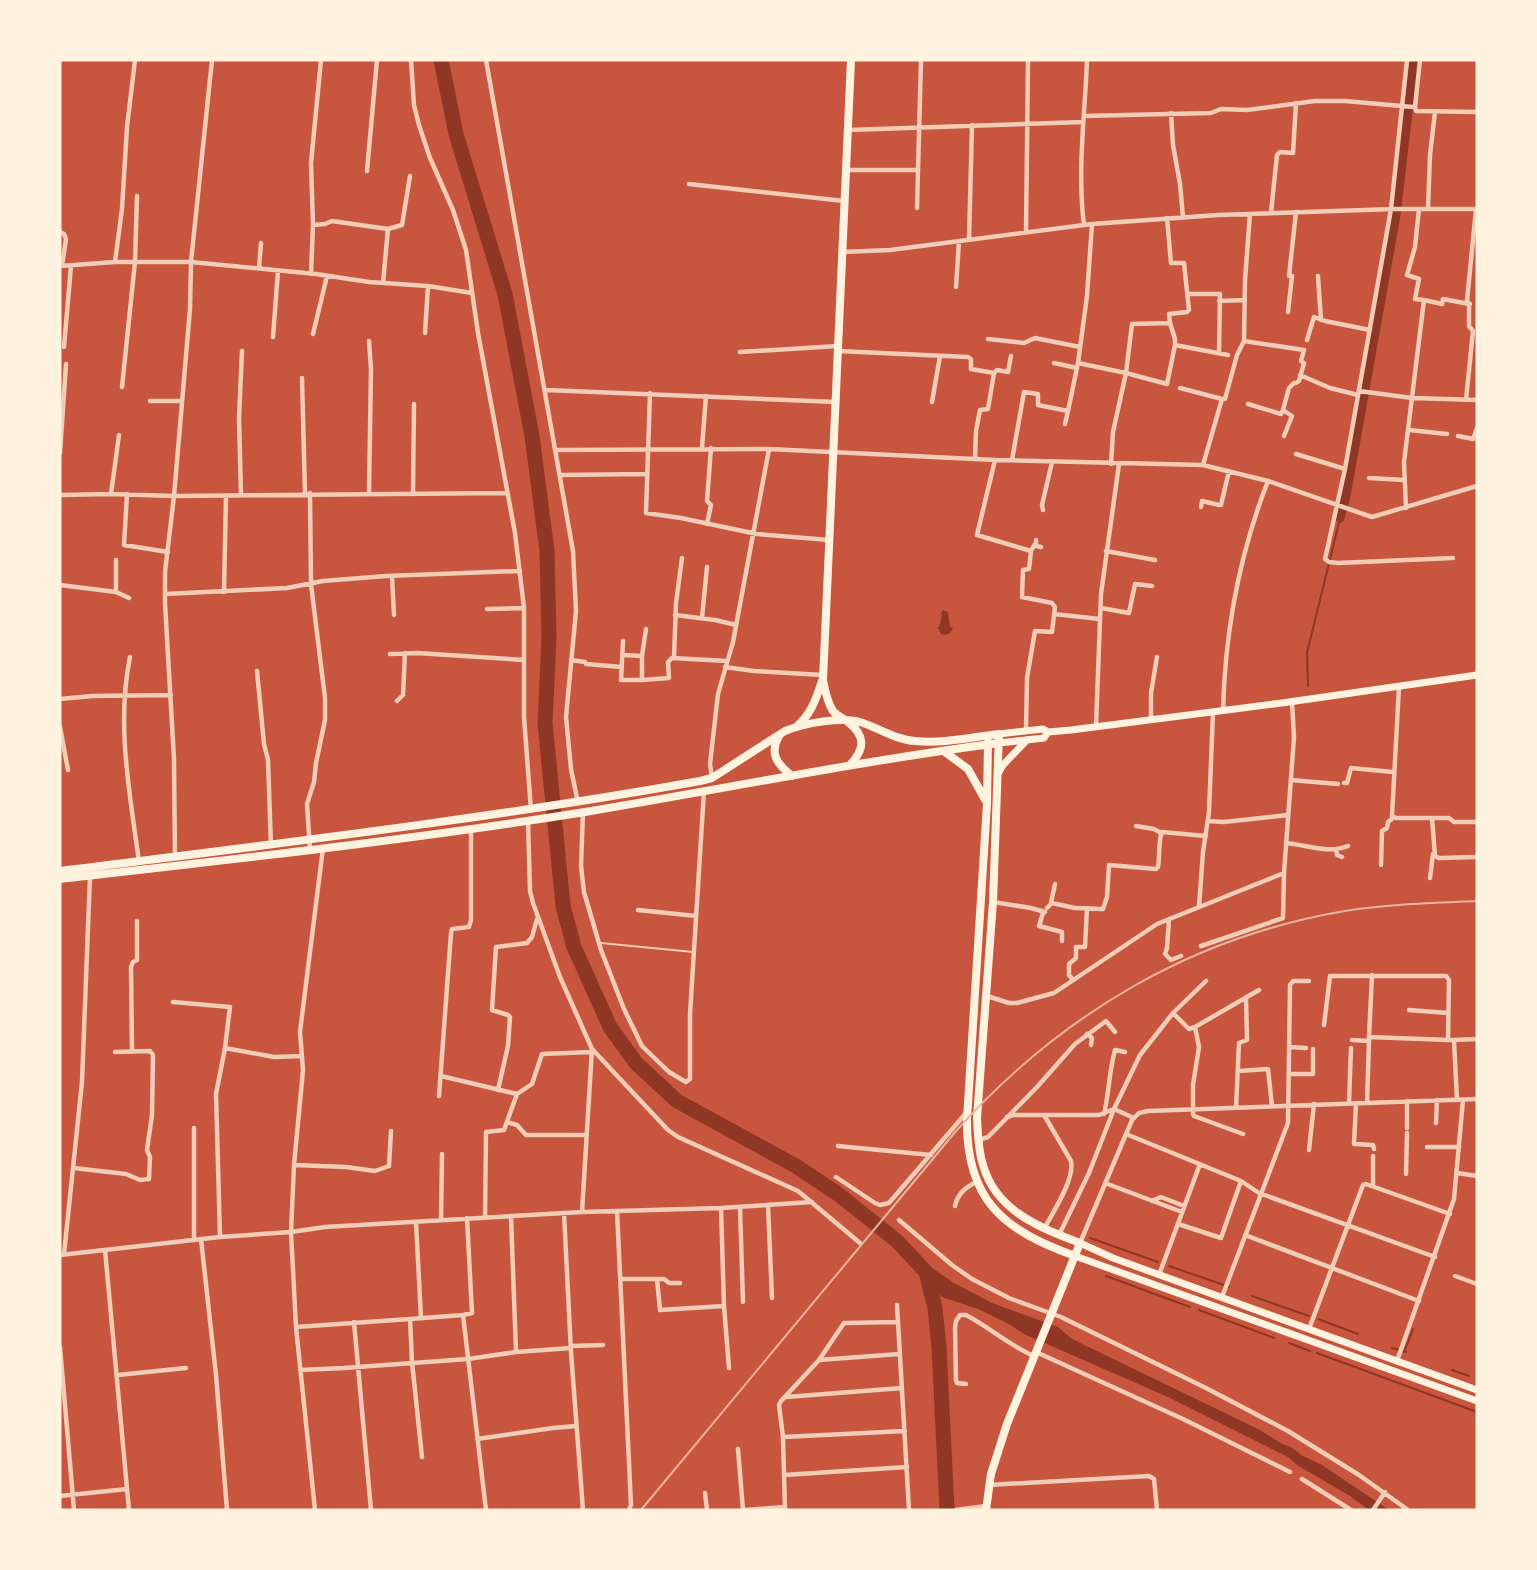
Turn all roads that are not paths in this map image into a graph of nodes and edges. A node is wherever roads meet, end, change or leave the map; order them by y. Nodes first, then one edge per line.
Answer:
1 (135, 60) edge
2 (212, 60) edge
3 (321, 60) edge
4 (376, 60) edge
5 (411, 60) edge
6 (486, 60) edge
7 (851, 60) edge
8 (921, 60) edge
9 (1028, 60) edge
10 (1087, 60) edge
11 (1407, 60) edge
12 (1420, 60) edge
13 (1296, 103) junction
14 (1403, 106) junction
15 (1414, 107) junction
16 (1435, 112) junction
17 (1477, 112) edge
18 (1171, 113) junction
19 (1084, 119) junction
20 (1027, 123) junction
21 (972, 125) junction
22 (919, 128) junction
23 (848, 130) junction
24 (846, 170) junction
25 (918, 170) junction
26 (367, 171) dead end
27 (410, 176) dead end
28 (689, 184) dead end
29 (137, 196) dead end
30 (844, 201) junction
31 (917, 208) dead end
32 (1392, 209) junction
33 (1419, 209) junction
34 (1428, 209) junction
35 (1477, 209) edge
36 (1296, 212) junction
37 (1271, 213) junction
38 (1250, 214) junction
39 (1183, 217) junction
40 (1167, 218) junction
41 (313, 225) junction
42 (1084, 225) junction
43 (1092, 228) junction
44 (388, 230) junction
45 (60, 232) edge
46 (1026, 232) junction
47 (969, 239) junction
48 (959, 241) junction
49 (261, 243) dead end
50 (842, 252) junction
51 (115, 262) junction
52 (135, 262) junction
53 (191, 262) junction
54 (61, 266) edge
55 (71, 266) junction
56 (259, 268) junction
57 (278, 271) junction
58 (311, 274) junction
59 (327, 276) junction
60 (1318, 276) dead end
61 (383, 283) junction
62 (428, 286) junction
63 (956, 286) dead end
64 (472, 292) junction
65 (1188, 294) junction
66 (1245, 300) junction
67 (1424, 300) junction
68 (1220, 301) junction
69 (1469, 304) junction
70 (1288, 312) dead end
71 (1321, 320) junction
72 (1170, 323) junction
73 (1370, 330) junction
74 (425, 333) dead end
75 (313, 334) dead end
76 (273, 337) dead end
77 (988, 339) dead end
78 (1307, 340) dead end
79 (369, 341) dead end
80 (1244, 341) junction
81 (1174, 345) junction
82 (64, 347) dead end
83 (1080, 347) junction
84 (838, 349) junction
85 (242, 351) dead end
86 (740, 352) dead end
87 (1219, 353) junction
88 (1228, 355) dead end
89 (940, 356) junction
90 (1011, 356) dead end
91 (1054, 363) dead end
92 (66, 364) dead end
93 (1078, 365) junction
94 (994, 373) junction
95 (1126, 373) junction
96 (1300, 375) junction
97 (302, 378) dead end
98 (122, 387) dead end
99 (1180, 388) dead end
100 (546, 390) junction
101 (1362, 392) junction
102 (650, 393) junction
103 (706, 396) junction
104 (1412, 398) junction
105 (1222, 399) junction
106 (1466, 400) junction
107 (1477, 400) edge
108 (150, 401) dead end
109 (182, 401) junction
110 (836, 402) junction
111 (932, 402) dead end
112 (414, 404) dead end
113 (1248, 404) dead end
114 (1283, 410) junction
115 (1068, 411) junction
116 (1065, 424) dead end
117 (1477, 428) edge
118 (1409, 430) junction
119 (1447, 434) dead end
120 (118, 435) dead end
121 (1284, 436) dead end
122 (1458, 436) dead end
123 (702, 448) junction
124 (711, 448) junction
125 (647, 449) junction
126 (769, 449) junction
127 (557, 450) junction
128 (60, 453) edge
129 (833, 453) junction
130 (1296, 454) dead end
131 (975, 459) junction
132 (995, 460) junction
133 (1012, 460) junction
134 (1052, 462) junction
135 (1111, 464) junction
136 (1119, 464) junction
137 (1203, 465) junction
138 (1345, 469) junction
139 (1229, 471) junction
140 (646, 474) junction
141 (561, 476) junction
142 (1369, 478) dead end
143 (1404, 480) junction
144 (1268, 481) junction
145 (1477, 486) edge
146 (308, 493) junction
147 (369, 493) junction
148 (413, 493) junction
149 (507, 493) junction
150 (111, 494) junction
151 (127, 494) junction
152 (60, 495) edge
153 (241, 495) junction
154 (174, 496) junction
155 (226, 496) junction
156 (1200, 507) dead end
157 (1338, 507) junction
158 (1406, 508) junction
159 (1043, 510) dead end
160 (707, 524) junction
161 (754, 533) junction
162 (829, 540) junction
163 (1041, 547) dead end
164 (1031, 551) junction
165 (1106, 551) junction
166 (168, 552) junction
167 (682, 558) dead end
168 (1453, 558) dead end
169 (116, 560) dead end
170 (1155, 560) dead end
171 (707, 567) dead end
172 (520, 571) junction
173 (392, 576) junction
174 (311, 584) junction
175 (60, 585) edge
176 (1152, 586) dead end
177 (116, 592) junction
178 (224, 592) junction
179 (165, 594) junction
180 (129, 598) dead end
181 (524, 608) junction
182 (1101, 608) junction
183 (487, 609) dead end
184 (1054, 614) junction
185 (394, 615) dead end
186 (675, 615) junction
187 (702, 618) junction
188 (1100, 619) junction
189 (736, 625) junction
190 (646, 629) dead end
191 (623, 641) dead end
192 (405, 653) junction
193 (390, 654) dead end
194 (623, 655) junction
195 (642, 656) junction
196 (130, 657) dead end
197 (1156, 657) dead end
198 (674, 658) junction
199 (524, 660) junction
200 (571, 660) junction
201 (726, 664) junction
202 (622, 667) junction
203 (257, 670) dead end
204 (1477, 675) edge
205 (823, 678) junction
206 (642, 680) junction
207 (1399, 687) junction
208 (124, 694) junction
209 (171, 695) junction
210 (60, 699) edge
211 (397, 701) dead end
212 (1292, 702) junction
213 (1223, 711) junction
214 (1213, 712) junction
215 (844, 719) junction
216 (1151, 720) junction
217 (1096, 726) junction
218 (60, 727) edge
219 (794, 728) junction
220 (1026, 730) junction
221 (1048, 732) junction
222 (999, 734) junction
223 (988, 735) junction
224 (779, 736) junction
225 (1027, 740) junction
226 (999, 743) junction
227 (988, 745) junction
228 (945, 752) junction
229 (850, 765) junction
230 (68, 770) dead end
231 (999, 772) junction
232 (1393, 772) junction
233 (792, 776) junction
234 (712, 778) junction
235 (1291, 780) junction
236 (704, 791) junction
237 (576, 803) junction
238 (987, 804) junction
239 (533, 810) junction
240 (579, 812) junction
241 (1288, 815) junction
242 (1392, 815) junction
243 (1432, 818) junction
244 (532, 820) junction
245 (1208, 821) junction
246 (447, 822) junction
247 (1477, 822) edge
248 (1136, 826) dead end
249 (399, 828) junction
250 (471, 828) junction
251 (449, 832) junction
252 (1161, 833) junction
253 (1206, 836) junction
254 (401, 838) junction
255 (1286, 843) junction
256 (309, 845) junction
257 (271, 846) junction
258 (1348, 846) dead end
259 (323, 848) junction
260 (1336, 849) junction
261 (1434, 854) junction
262 (176, 857) junction
263 (1342, 857) dead end
264 (1477, 857) edge
265 (139, 862) junction
266 (1381, 865) dead end
267 (60, 871) edge
268 (90, 871) junction
269 (1284, 873) junction
270 (1431, 878) dead end
271 (60, 879) edge
272 (1055, 884) dead end
273 (993, 902) junction
274 (1199, 907) junction
275 (1087, 908) junction
276 (1046, 909) junction
277 (638, 910) dead end
278 (537, 916) junction
279 (696, 916) junction
280 (1169, 919) junction
281 (137, 921) dead end
282 (1062, 941) dead end
283 (598, 943) junction
284 (1201, 946) dead end
285 (693, 952) junction
286 (1181, 956) dead end
287 (1372, 975) junction
288 (1072, 979) junction
289 (1206, 981) dead end
290 (1309, 981) dead end
291 (1259, 990) dead end
292 (987, 996) junction
293 (1246, 997) junction
294 (173, 1002) dead end
295 (1409, 1010) dead end
296 (1173, 1013) junction
297 (1448, 1013) junction
298 (1324, 1025) dead end
299 (1195, 1027) junction
300 (1115, 1032) dead end
301 (1087, 1034) junction
302 (1369, 1039) junction
303 (1477, 1039) edge
304 (1352, 1040) dead end
305 (1451, 1040) junction
306 (1091, 1045) dead end
307 (1289, 1047) junction
308 (225, 1048) junction
309 (1306, 1048) dead end
310 (1351, 1048) dead end
311 (1313, 1049) dead end
312 (132, 1050) junction
313 (592, 1050) junction
314 (115, 1052) dead end
315 (1125, 1052) dead end
316 (302, 1056) junction
317 (1239, 1071) junction
318 (1289, 1074) junction
319 (441, 1076) junction
320 (498, 1090) junction
321 (517, 1094) junction
322 (439, 1096) dead end
323 (1477, 1099) edge
324 (1437, 1100) junction
325 (1460, 1100) junction
326 (1407, 1101) junction
327 (1366, 1102) junction
328 (1349, 1103) junction
329 (1356, 1103) junction
330 (1314, 1104) junction
331 (1289, 1105) junction
332 (1272, 1106) junction
333 (1236, 1108) junction
334 (1114, 1109) junction
335 (1192, 1109) junction
336 (968, 1111) junction
337 (1104, 1114) junction
338 (1044, 1115) junction
339 (1007, 1117) junction
340 (1134, 1118) junction
341 (507, 1122) junction
342 (1436, 1123) dead end
343 (194, 1128) dead end
344 (390, 1131) dead end
345 (1126, 1134) junction
346 (1243, 1134) dead end
347 (587, 1135) junction
348 (979, 1140) junction
349 (838, 1146) dead end
350 (1426, 1147) dead end
351 (1459, 1147) junction
352 (1374, 1149) dead end
353 (1309, 1150) dead end
354 (442, 1154) dead end
355 (931, 1155) junction
356 (1373, 1156) dead end
357 (1200, 1164) junction
358 (294, 1165) junction
359 (74, 1168) junction
360 (1457, 1173) junction
361 (1406, 1174) dead end
362 (1477, 1176) edge
363 (836, 1177) dead end
364 (1241, 1181) junction
365 (976, 1182) junction
366 (1105, 1183) junction
367 (1372, 1186) junction
368 (1261, 1194) junction
369 (1152, 1201) junction
370 (812, 1202) junction
371 (768, 1205) junction
372 (955, 1206) dead end
373 (1185, 1206) junction
374 (740, 1207) junction
375 (721, 1208) junction
376 (617, 1211) junction
377 (582, 1212) junction
378 (1182, 1212) junction
379 (564, 1213) junction
380 (1450, 1214) junction
381 (511, 1216) junction
382 (485, 1217) junction
383 (467, 1218) junction
384 (441, 1220) junction
385 (899, 1220) dead end
386 (416, 1222) junction
387 (1178, 1224) junction
388 (1348, 1225) junction
389 (1044, 1229) junction
390 (291, 1232) junction
391 (1059, 1235) junction
392 (1245, 1235) junction
393 (220, 1237) junction
394 (201, 1239) junction
395 (194, 1240) junction
396 (860, 1243) dead end
397 (1080, 1243) junction
398 (105, 1250) junction
399 (62, 1254) edge
400 (1075, 1256) junction
401 (1435, 1257) junction
402 (1332, 1268) junction
403 (1160, 1275) junction
404 (1455, 1276) dead end
405 (621, 1279) junction
406 (657, 1279) junction
407 (680, 1283) dead end
408 (1477, 1284) edge
409 (1222, 1297) junction
410 (772, 1298) dead end
411 (1419, 1301) junction
412 (743, 1302) dead end
413 (897, 1305) dead end
414 (724, 1306) junction
415 (1052, 1315) junction
416 (463, 1316) junction
417 (1274, 1316) junction
418 (421, 1318) junction
419 (410, 1319) junction
420 (354, 1322) junction
421 (897, 1322) junction
422 (1270, 1326) junction
423 (296, 1327) junction
424 (1309, 1329) junction
425 (603, 1345) dead end
426 (60, 1347) edge
427 (571, 1347) junction
428 (516, 1352) junction
429 (1036, 1352) junction
430 (899, 1354) junction
431 (468, 1359) junction
432 (819, 1360) junction
433 (1397, 1361) junction
434 (412, 1362) junction
435 (359, 1367) junction
436 (186, 1368) dead end
437 (729, 1368) dead end
438 (300, 1370) junction
439 (118, 1375) junction
440 (966, 1384) dead end
441 (902, 1388) junction
442 (1477, 1390) edge
443 (786, 1397) junction
444 (1477, 1401) edge
445 (576, 1426) junction
446 (905, 1431) junction
447 (783, 1437) junction
448 (477, 1439) junction
449 (738, 1449) dead end
450 (422, 1457) dead end
451 (907, 1467) junction
452 (1290, 1472) dead end
453 (784, 1475) junction
454 (1302, 1479) dead end
455 (988, 1485) junction
456 (127, 1489) junction
457 (705, 1493) dead end
458 (1384, 1494) junction
459 (72, 1495) junction
460 (60, 1496) edge
461 (630, 1507) edge
462 (986, 1508) edge
463 (785, 1509) edge
464 (966, 1509) edge
465 (74, 1510) edge
466 (129, 1510) edge
467 (227, 1510) edge
468 (315, 1510) edge
469 (371, 1510) edge
470 (486, 1510) edge
471 (583, 1510) edge
472 (707, 1510) edge
473 (744, 1510) edge
474 (909, 1510) edge
475 (956, 1510) edge
476 (1157, 1510) edge
477 (1351, 1510) edge
478 (1373, 1510) edge
479 (1408, 1510) edge

1 - 51 street
2 - 53 street
3 - 41 street
4 - 26 street
5 - 64 street
6 - 100 street
7 - 23 highway
8 - 22 street
9 - 20 street
10 - 19 street
11 - 14 street
12 - 15 street
13 - 14 street
13 - 18 street
13 - 37 street
14 - 15 street
14 - 32 street
15 - 16 street
16 - 17 street
16 - 34 street
18 - 19 street
18 - 39 street
19 - 20 street
19 - 42 street
20 - 21 street
20 - 46 street
21 - 22 street
21 - 47 street
22 - 23 street
22 - 25 street
23 - 24 highway
24 - 25 street
24 - 30 highway
25 - 31 street
27 - 44 street
28 - 30 street
29 - 52 street
30 - 50 highway
32 - 33 street
32 - 36 street
32 - 73 street
33 - 34 street
33 - 67 street
34 - 35 street
35 - 69 street
36 - 37 street
36 - 70 street
37 - 38 street
38 - 39 street
38 - 66 street
39 - 40 street
40 - 43 street
40 - 65 street
41 - 44 street
41 - 58 street
42 - 43 street
42 - 46 street
43 - 83 street
44 - 61 street
45 - 54 street
46 - 47 street
47 - 48 street
48 - 50 street
48 - 63 street
49 - 56 street
50 - 84 highway
51 - 52 street
51 - 55 street
52 - 53 street
52 - 98 street
53 - 56 street
53 - 109 street
54 - 55 street
55 - 82 street
56 - 57 street
57 - 58 street
57 - 76 street
58 - 59 street
59 - 61 street
59 - 75 street
60 - 71 street
61 - 62 street
62 - 64 street
62 - 74 street
64 - 149 street
65 - 68 street
65 - 72 street
66 - 68 street
66 - 80 street
67 - 69 street
67 - 104 street
68 - 87 street
69 - 106 street
71 - 73 street
71 - 78 street
72 - 81 street
72 - 95 street
73 - 101 street
77 - 83 street
79 - 147 street
80 - 96 street
80 - 105 street
81 - 87 street
81 - 95 street
83 - 93 street
84 - 86 street
84 - 89 street
84 - 110 highway
85 - 153 street
87 - 88 street
89 - 94 street
89 - 111 street
90 - 94 street
91 - 93 street
92 - 128 street
93 - 95 street
93 - 115 street
94 - 131 street
95 - 135 street
96 - 101 street
96 - 114 street
97 - 146 street
99 - 105 street
100 - 102 street
100 - 127 street
101 - 104 street
101 - 138 street
102 - 103 street
102 - 125 street
103 - 110 street
103 - 123 street
104 - 106 street
104 - 118 street
105 - 137 street
106 - 107 street
108 - 109 street
109 - 154 street
110 - 129 highway
112 - 148 street
113 - 114 street
114 - 121 street
115 - 116 street
115 - 133 street
117 - 122 street
118 - 119 street
118 - 143 street
120 - 150 street
123 - 124 street
123 - 125 street
124 - 126 street
124 - 160 street
125 - 127 street
125 - 140 street
126 - 129 street
126 - 161 street
127 - 141 street
129 - 131 street
129 - 162 highway
130 - 138 street
131 - 132 street
132 - 133 street
132 - 164 street
133 - 134 street
134 - 135 street
134 - 159 street
135 - 136 street
136 - 137 street
136 - 165 street
137 - 139 street
138 - 157 street
139 - 144 street
139 - 156 street
140 - 141 street
140 - 160 street
141 - 200 street
142 - 143 street
143 - 158 street
144 - 157 street
144 - 213 street
145 - 158 street
146 - 147 street
146 - 153 street
146 - 174 street
147 - 148 street
148 - 149 street
149 - 172 street
150 - 151 street
150 - 152 street
151 - 154 street
151 - 166 street
153 - 155 street
154 - 155 street
154 - 166 street
155 - 178 street
157 - 158 street
157 - 168 street
160 - 161 street
161 - 162 street
161 - 189 street
162 - 205 highway
163 - 164 street
164 - 184 street
165 - 170 street
165 - 182 street
166 - 179 street
167 - 186 street
169 - 177 street
171 - 187 street
172 - 173 street
172 - 181 street
173 - 174 street
173 - 185 street
174 - 178 street
174 - 256 street
175 - 177 street
176 - 182 street
177 - 180 street
178 - 179 street
179 - 209 street
181 - 183 street
181 - 199 street
182 - 188 street
184 - 188 street
184 - 220 street
186 - 187 street
186 - 198 street
187 - 189 street
188 - 217 street
189 - 201 street
190 - 195 street
191 - 194 street
192 - 193 street
192 - 199 street
192 - 211 street
194 - 195 street
194 - 202 street
195 - 206 street
196 - 208 street
197 - 216 street
198 - 201 street
198 - 206 street
199 - 239 street
200 - 202 street
200 - 237 street
201 - 205 street
201 - 234 street
202 - 206 street
203 - 257 street
204 - 207 main road
205 - 215 highway
205 - 219 highway
207 - 212 main road
207 - 232 street
208 - 209 street
208 - 210 street
208 - 265 street
209 - 262 street
212 - 213 main road
212 - 235 street
213 - 214 main road
214 - 216 main road
214 - 245 street
215 - 219 highway
215 - 223 highway
215 - 229 highway
216 - 217 main road
217 - 221 main road
218 - 230 street
219 - 224 highway
220 - 221 main road
220 - 222 main road
221 - 225 main road
222 - 223 highway
222 - 226 highway
223 - 227 highway
224 - 233 highway
224 - 234 highway
225 - 226 main road
225 - 231 main road
226 - 227 highway
226 - 231 highway
227 - 228 highway
227 - 238 highway
228 - 229 highway
228 - 238 highway
229 - 233 highway
231 - 273 highway
232 - 235 street
232 - 242 street
233 - 236 highway
234 - 237 highway
235 - 241 street
236 - 240 highway
236 - 279 street
237 - 239 highway
238 - 336 highway
239 - 246 highway
240 - 244 highway
240 - 283 street
241 - 245 street
241 - 255 street
242 - 243 street
242 - 266 street
243 - 247 street
243 - 261 street
244 - 250 highway
244 - 278 street
245 - 253 street
246 - 249 highway
246 - 251 highway
248 - 252 street
249 - 254 highway
249 - 256 highway
250 - 251 highway
250 - 319 street
251 - 254 highway
252 - 253 street
252 - 275 street
253 - 274 street
254 - 259 highway
255 - 260 street
255 - 269 street
256 - 257 highway
256 - 259 highway
256 - 268 highway
257 - 262 highway
258 - 260 street
259 - 316 street
260 - 263 street
261 - 264 street
261 - 270 street
262 - 265 highway
265 - 268 highway
267 - 268 highway
268 - 271 highway
268 - 359 street
269 - 274 street
269 - 284 street
272 - 276 street
273 - 276 street
273 - 292 highway
274 - 280 street
275 - 276 street
275 - 288 street
276 - 282 street
277 - 279 street
278 - 313 street
278 - 320 street
279 - 285 street
280 - 286 street
280 - 288 street
281 - 312 street
283 - 285 lane
283 - 285 street
287 - 297 street
287 - 298 street
287 - 302 street
288 - 292 street
289 - 296 street
290 - 307 street
291 - 293 street
292 - 348 highway
293 - 299 street
293 - 317 street
294 - 308 street
295 - 297 street
296 - 299 street
296 - 334 street
297 - 305 street
299 - 335 street
300 - 301 street
301 - 306 street
301 - 339 street
302 - 304 street
302 - 305 street
302 - 327 street
303 - 305 street
305 - 325 street
307 - 309 street
307 - 318 street
308 - 316 street
308 - 393 street
310 - 328 street
311 - 318 street
312 - 314 street
312 - 359 street
313 - 321 street
313 - 347 street
313 - 370 street
315 - 337 street
316 - 358 street
317 - 332 street
317 - 333 street
318 - 331 street
319 - 320 street
319 - 322 street
320 - 321 street
321 - 341 street
323 - 325 street
324 - 325 street
324 - 326 street
324 - 342 street
325 - 351 street
326 - 327 street
326 - 361 street
327 - 329 street
328 - 329 street
328 - 330 street
329 - 352 street
330 - 331 street
330 - 353 street
331 - 332 street
331 - 368 street
332 - 333 street
333 - 335 street
334 - 337 street
334 - 340 street
334 - 391 street
335 - 340 street
335 - 346 street
336 - 355 street
336 - 365 highway
337 - 338 street
338 - 339 street
338 - 389 street
339 - 348 street
340 - 345 street
341 - 347 street
341 - 382 street
343 - 395 street
344 - 358 street
345 - 357 street
345 - 366 street
347 - 377 street
348 - 389 highway
349 - 355 street
350 - 351 street
351 - 360 street
354 - 384 street
355 - 363 street
356 - 367 street
357 - 364 street
357 - 373 street
358 - 390 street
359 - 399 street
360 - 362 street
360 - 380 street
364 - 368 street
364 - 387 street
365 - 372 street
365 - 400 highway
366 - 369 street
366 - 397 street
367 - 380 street
367 - 388 street
368 - 388 street
368 - 392 street
369 - 373 street
369 - 378 street
370 - 371 street
370 - 396 street
371 - 374 street
371 - 410 street
373 - 378 street
374 - 375 street
374 - 412 street
375 - 376 street
375 - 414 street
376 - 377 street
376 - 405 street
377 - 379 street
378 - 387 street
379 - 381 street
379 - 427 street
380 - 401 street
381 - 382 street
381 - 428 street
382 - 383 street
383 - 384 street
383 - 416 street
384 - 386 street
385 - 415 street
386 - 390 street
386 - 418 street
387 - 403 street
388 - 401 street
388 - 402 street
389 - 391 highway
390 - 393 street
390 - 423 street
391 - 397 highway
392 - 402 street
392 - 409 street
393 - 394 street
394 - 395 street
394 - 467 street
395 - 398 street
397 - 400 highway
397 - 403 main road
398 - 399 street
398 - 439 street
400 - 415 highway
400 - 422 main road
401 - 411 street
402 - 411 street
402 - 424 street
403 - 409 main road
404 - 408 street
405 - 406 street
405 - 461 street
406 - 407 street
406 - 414 street
409 - 417 main road
411 - 433 street
413 - 421 street
414 - 437 street
415 - 429 highway
415 - 458 street
416 - 418 street
416 - 431 street
417 - 422 main road
417 - 424 main road
418 - 419 street
419 - 420 street
419 - 434 street
420 - 423 street
420 - 435 street
421 - 430 street
421 - 432 street
422 - 444 main road
423 - 438 street
424 - 433 main road
425 - 427 street
426 - 459 street
427 - 428 street
427 - 445 street
428 - 431 street
429 - 440 street
429 - 452 street
429 - 455 highway
430 - 432 street
430 - 441 street
431 - 434 street
431 - 448 street
432 - 443 street
433 - 442 main road
434 - 435 street
434 - 450 street
435 - 438 street
435 - 469 street
436 - 439 street
438 - 468 street
439 - 456 street
441 - 443 street
441 - 446 street
443 - 447 street
445 - 448 street
445 - 471 street
446 - 447 street
446 - 451 street
447 - 453 street
448 - 470 street
449 - 473 street
451 - 453 street
451 - 474 street
453 - 463 street
454 - 477 street
455 - 462 highway
455 - 476 street
456 - 459 street
456 - 466 street
457 - 472 street
458 - 478 street
458 - 479 street
459 - 460 street
459 - 465 street
462 - 464 street
463 - 473 street
464 - 475 street

